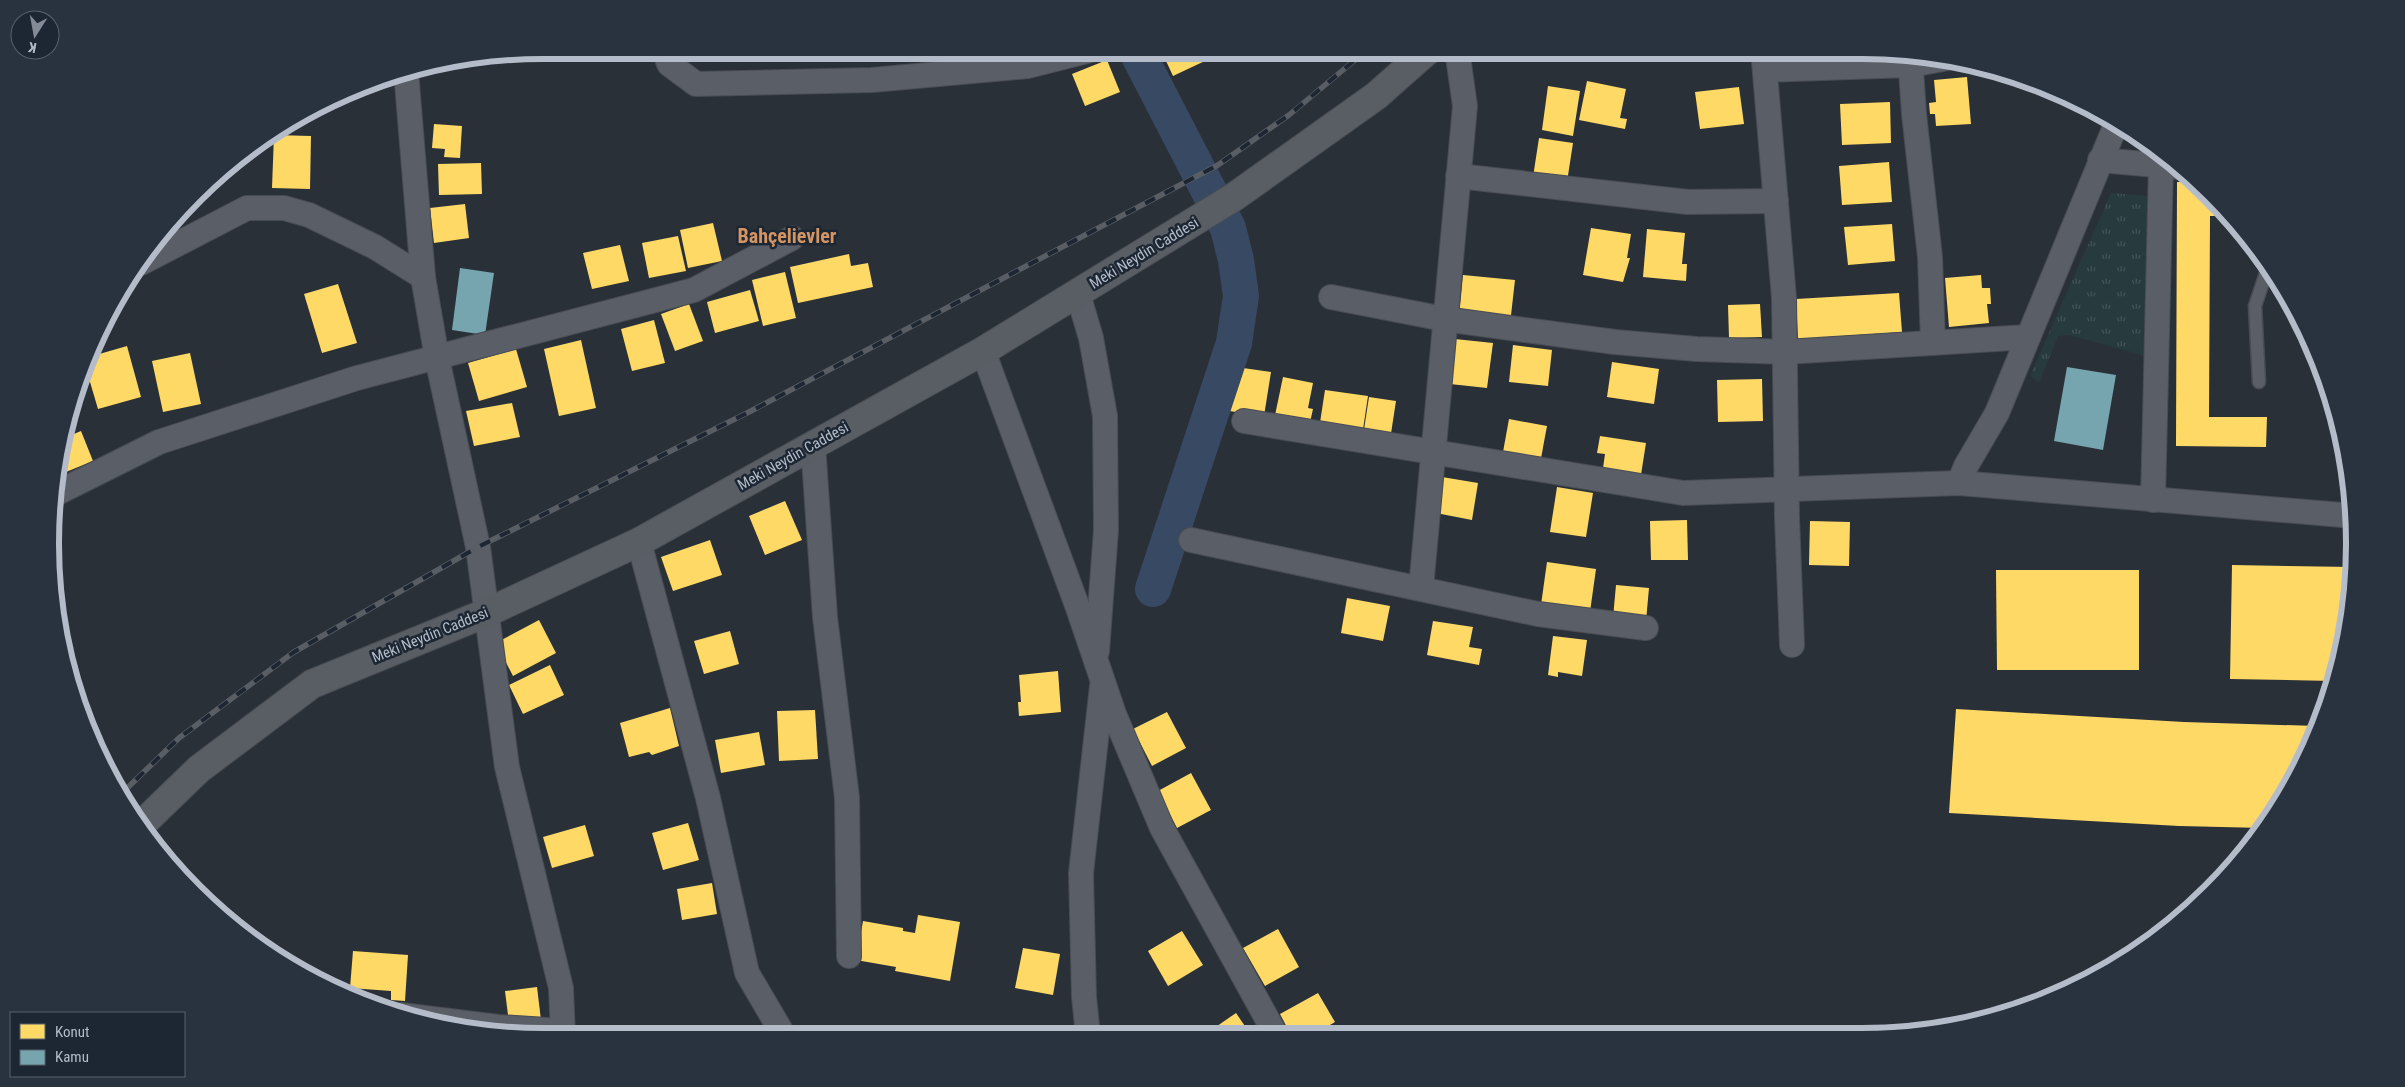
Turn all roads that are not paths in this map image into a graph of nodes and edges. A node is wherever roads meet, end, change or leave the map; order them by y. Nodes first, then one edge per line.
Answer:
1 (667, 59) edge
2 (1056, 59) edge
3 (1418, 59) edge
4 (1458, 59) edge
5 (1764, 60) edge
6 (1893, 60) edge
7 (1911, 62) edge
8 (407, 78) edge
9 (2114, 130) edge
10 (2100, 160) junction
11 (2165, 166) edge
12 (2170, 170) edge
13 (1458, 176) junction
14 (1776, 201) junction
15 (792, 238) dead end
16 (153, 256) edge
17 (2265, 275) edge
18 (423, 277) junction
19 (1078, 294) junction
20 (1331, 297) dead end
21 (1444, 319) junction
22 (2028, 337) junction
23 (1933, 343) junction
24 (983, 351) junction
25 (1785, 352) junction
26 (437, 358) junction
27 (2259, 382) dead end
28 (1244, 421) dead end
29 (812, 445) junction
30 (1432, 453) junction
31 (1959, 483) junction
32 (62, 490) edge
33 (1787, 490) junction
34 (2152, 500) junction
35 (2345, 515) edge
36 (1191, 540) dead end
37 (639, 542) junction
38 (1421, 588) junction
39 (486, 613) junction
40 (1646, 628) dead end
41 (1792, 645) dead end
42 (1099, 670) junction
43 (146, 821) edge
44 (849, 956) dead end
45 (563, 1028) edge
46 (779, 1028) edge
47 (1087, 1028) edge
48 (1272, 1028) edge

1 - 2 street
3 - 19 street, Meki Neydin Caddesi
4 - 13 street
5 - 6 street
5 - 14 street
7 - 23 street
8 - 18 street
9 - 10 street
10 - 11 street
10 - 22 street
12 - 34 street
13 - 14 street
13 - 21 street
14 - 25 street
15 - 26 street
16 - 18 street
17 - 27 lane
18 - 26 street
19 - 24 street, Meki Neydin Caddesi
19 - 42 street
20 - 21 street
21 - 25 street
21 - 30 street
22 - 23 street
22 - 31 street
23 - 25 street
24 - 29 street, Meki Neydin Caddesi
24 - 42 street
25 - 33 street
26 - 32 street
26 - 39 street
28 - 30 street
29 - 37 street, Meki Neydin Caddesi
29 - 44 street
30 - 33 street
30 - 38 street
31 - 33 street
31 - 34 street
33 - 41 street
34 - 35 street
36 - 38 street
37 - 39 street, Meki Neydin Caddesi
37 - 46 street
38 - 40 street
39 - 43 street, Meki Neydin Caddesi
39 - 45 street
42 - 47 street
42 - 48 street

